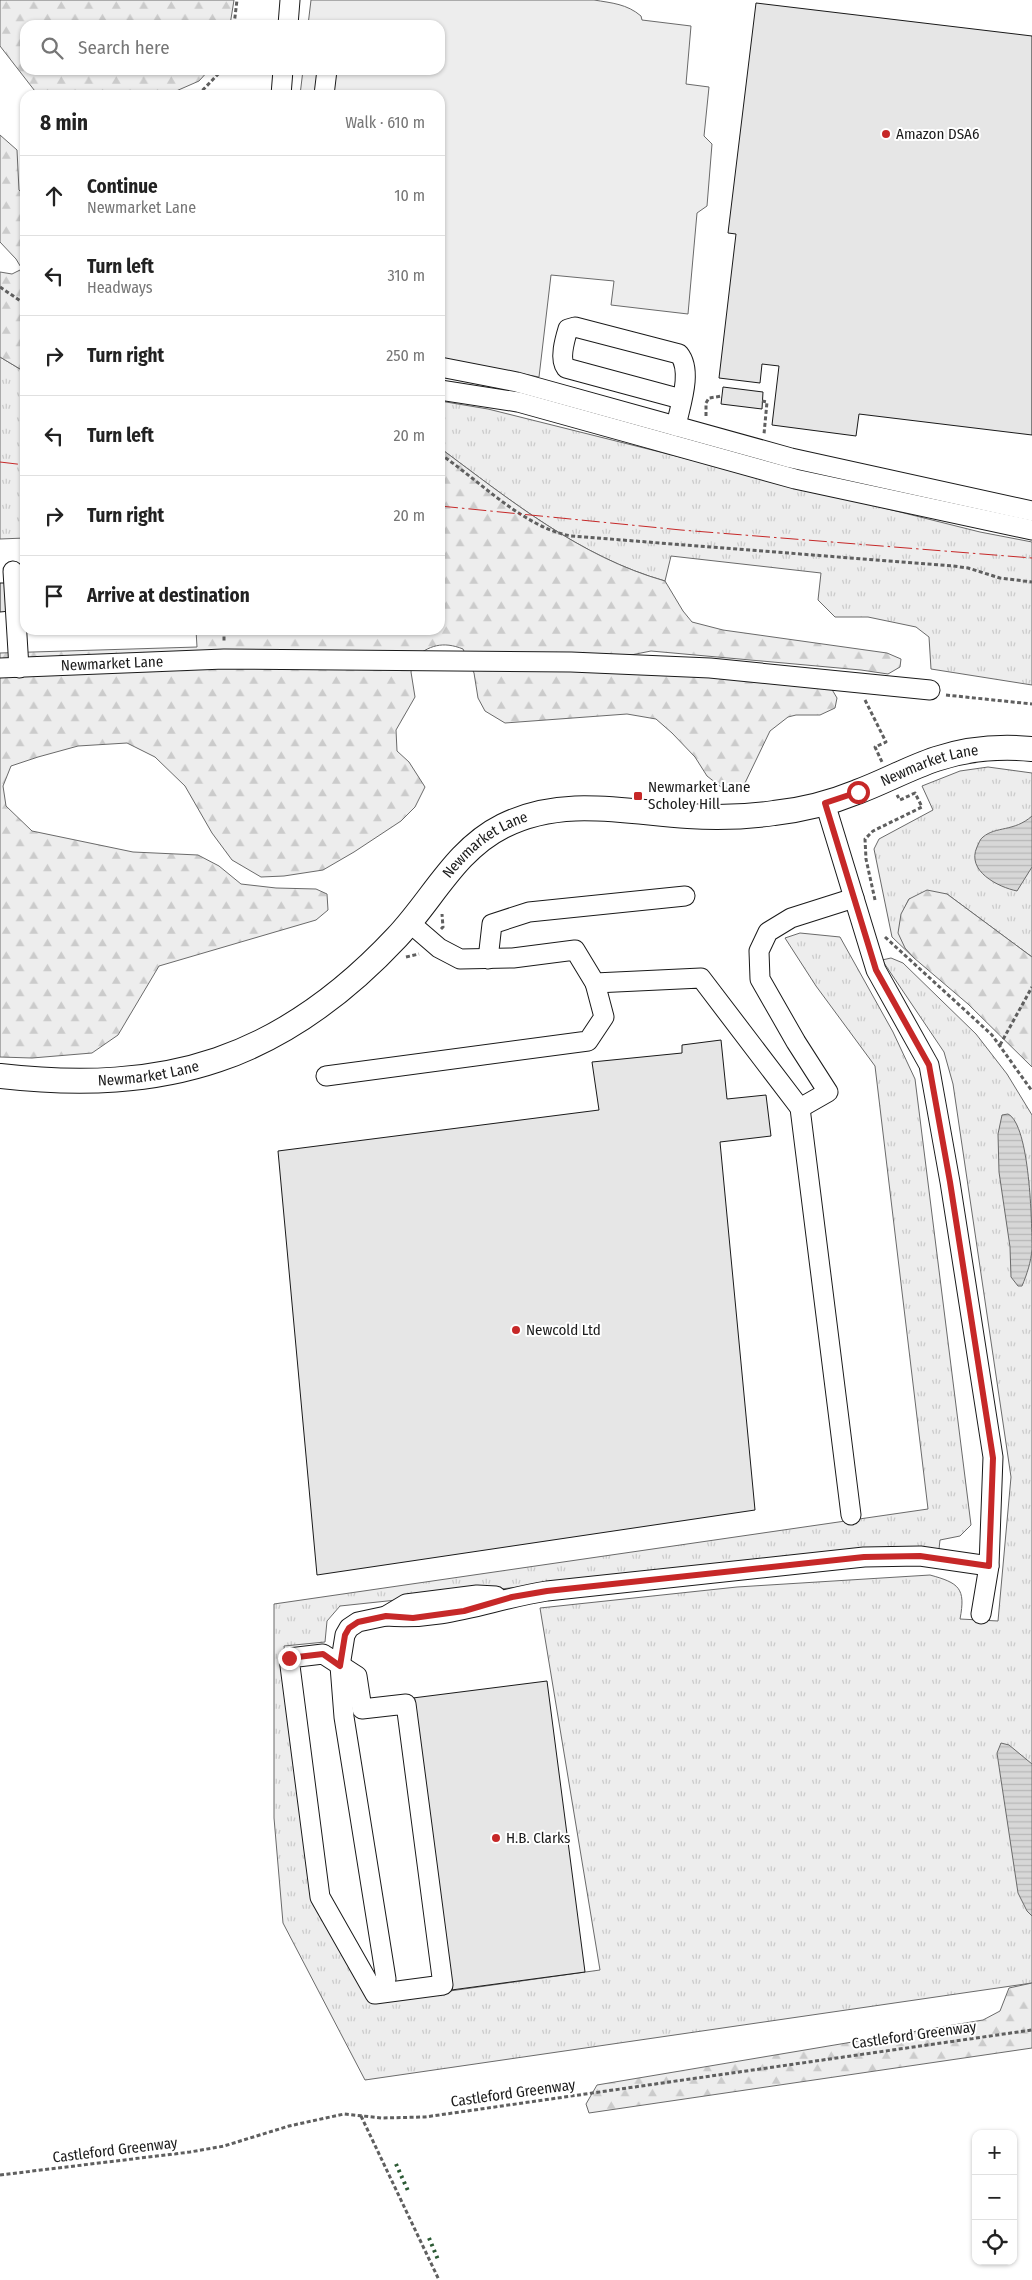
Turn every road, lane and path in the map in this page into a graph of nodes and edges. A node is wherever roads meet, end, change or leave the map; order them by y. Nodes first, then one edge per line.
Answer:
1 (237, 0) edge
2 (290, 0) edge
3 (235, 20) edge
4 (288, 20) edge
5 (217, 75) edge
6 (283, 75) edge
7 (327, 75) edge
8 (203, 90) edge
9 (281, 90) edge
10 (325, 90) edge
11 (0, 287) edge
12 (20, 301) edge
13 (445, 368) edge
14 (445, 391) edge
15 (681, 399) junction
16 (762, 401) dead end
17 (676, 426) junction
18 (764, 437) dead end
19 (445, 458) edge
20 (1032, 511) edge
21 (1032, 530) edge
22 (13, 571) dead end
23 (1032, 582) edge
24 (0, 668) edge
25 (19, 668) junction
26 (857, 682) junction
27 (930, 690) joint
28 (1032, 704) edge
29 (1032, 749) edge
30 (883, 766) dead end
31 (895, 791) dead end
32 (825, 803) junction
33 (685, 896) dead end
34 (854, 898) junction
35 (876, 906) dead end
36 (410, 923) junction
37 (883, 932) dead end
38 (484, 959) junction
39 (595, 983) junction
40 (1032, 987) edge
41 (1000, 1045) junction
42 (0, 1076) edge
43 (326, 1076) dead end
44 (1032, 1091) edge
45 (800, 1108) junction
46 (851, 1515) dead end
47 (989, 1566) junction
48 (981, 1614) dead end
49 (340, 1666) junction
50 (386, 1979) dead end
51 (1032, 2030) edge
52 (361, 2116) junction
53 (0, 2175) edge
54 (440, 2280) edge

1 - 3 path
2 - 4 street
5 - 8 path
6 - 9 street
7 - 10 street
11 - 12 path
13 - 17 street
14 - 21 street
15 - 15 street
15 - 17 street
16 - 18 path
17 - 20 street
19 - 23 path
22 - 25 street
24 - 25 street, Newmarket Lane
25 - 26 street, Newmarket Lane
26 - 27 street, Newmarket Lane
26 - 30 path
27 - 28 path
29 - 32 main road, Newmarket Lane
31 - 35 path
32 - 34 street
32 - 36 main road, Newmarket Lane
33 - 38 street
34 - 45 street
34 - 47 street
36 - 38 street
36 - 42 main road, Newmarket Lane
37 - 41 path
38 - 39 street
39 - 43 street
39 - 45 street
40 - 41 path
41 - 44 path
45 - 46 street
47 - 48 street
47 - 49 street
49 - 49 street
49 - 50 street
51 - 52 path, Castleford Greenway
52 - 53 path, Castleford Greenway
52 - 54 path

